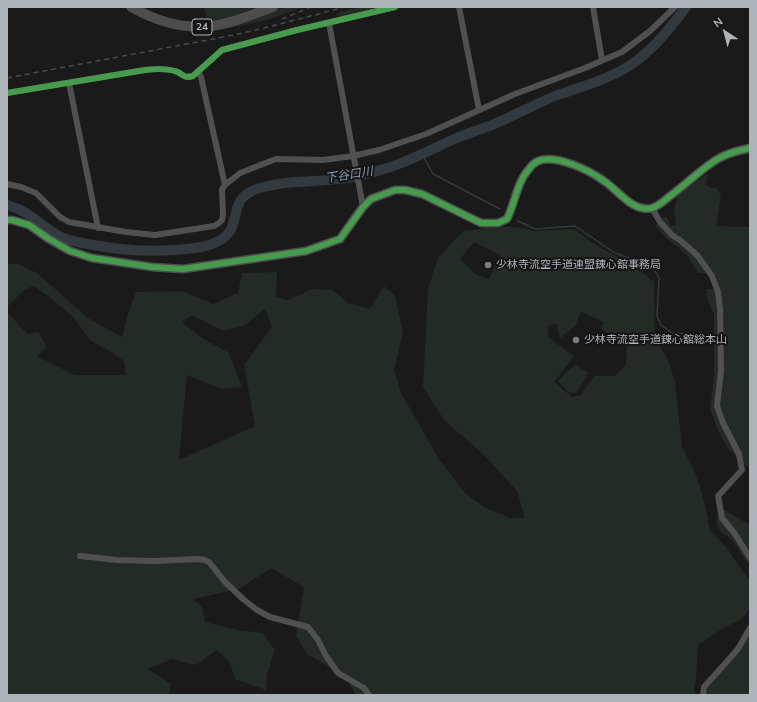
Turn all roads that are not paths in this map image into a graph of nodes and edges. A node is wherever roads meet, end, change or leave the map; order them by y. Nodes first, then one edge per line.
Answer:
1 (131, 7) edge
2 (273, 7) edge
3 (396, 7) edge
4 (460, 7) edge
5 (593, 7) edge
6 (675, 7) edge
7 (329, 23) junction
8 (602, 60) junction
9 (198, 71) junction
10 (69, 83) junction
11 (7, 93) edge
12 (479, 110) junction
13 (750, 148) edge
14 (353, 156) junction
15 (7, 184) edge
16 (225, 185) junction
17 (363, 206) junction
18 (652, 208) junction
19 (7, 220) edge
20 (98, 228) junction
21 (80, 556) dead end
22 (750, 558) edge
23 (750, 628) edge
24 (369, 695) edge
25 (703, 695) edge

1 - 2 main road, 24
3 - 7 street
4 - 12 street
5 - 8 street
6 - 8 street
7 - 9 street
7 - 14 street
8 - 12 street
9 - 10 street
9 - 16 street
10 - 11 street
10 - 20 street
12 - 14 street
13 - 18 street
14 - 16 street
14 - 17 street
15 - 20 street
16 - 20 street
17 - 18 street
17 - 19 street
18 - 22 street
21 - 24 street
23 - 25 street

